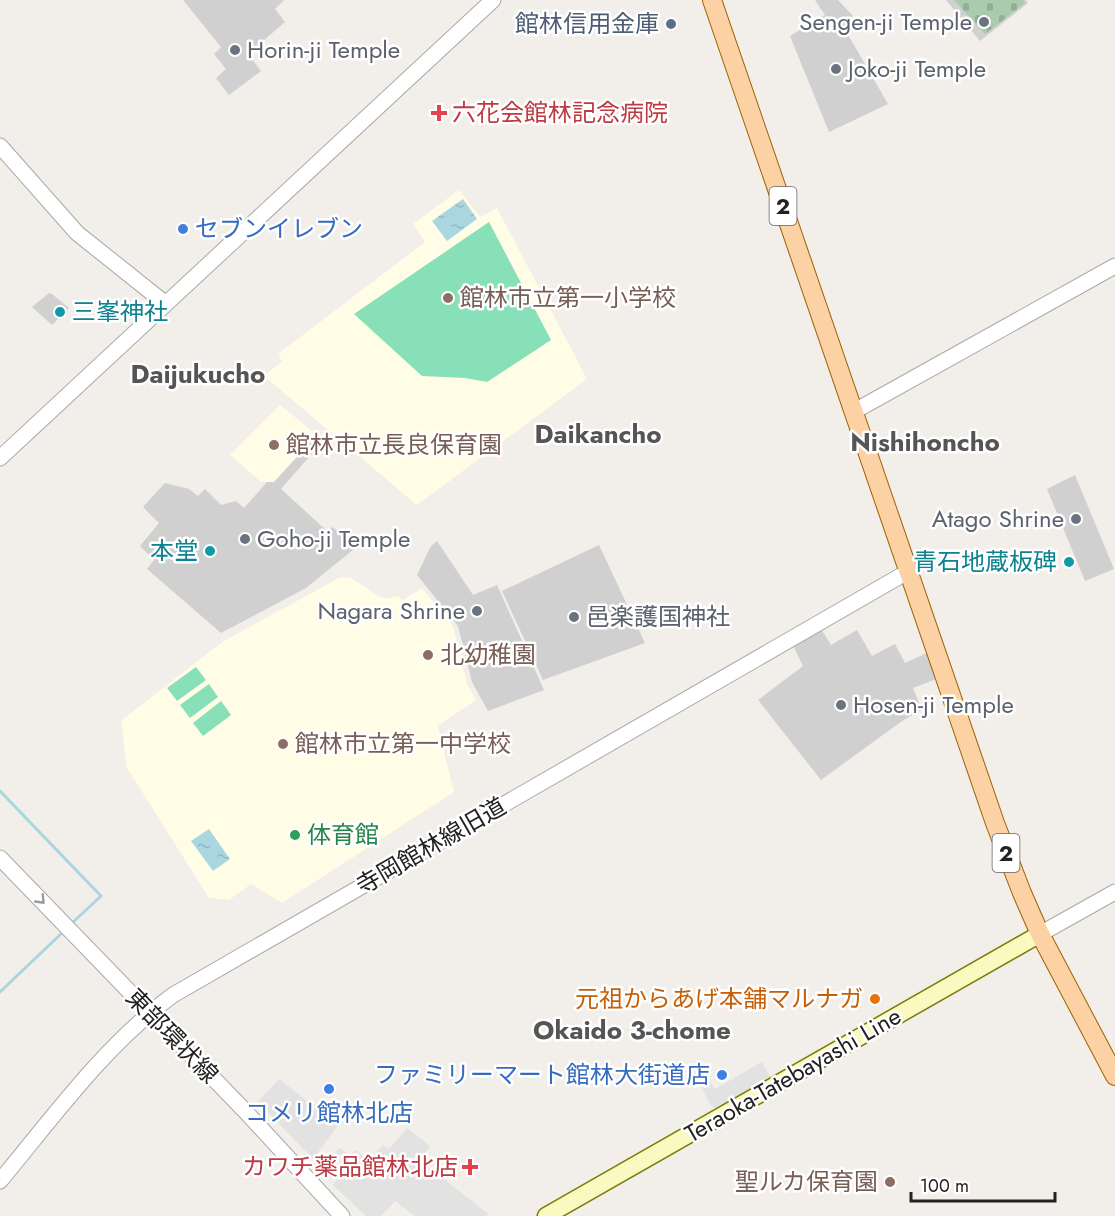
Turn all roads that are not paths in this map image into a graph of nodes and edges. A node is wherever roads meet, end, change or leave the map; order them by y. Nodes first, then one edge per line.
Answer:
1 (494, 0) edge
2 (712, 0) edge
3 (0, 146) edge
4 (1115, 266) edge
5 (166, 304) junction
6 (853, 412) junction
7 (0, 458) edge
8 (909, 571) junction
9 (0, 858) edge
10 (1115, 892) edge
11 (1040, 934) junction
12 (150, 1012) junction
13 (1115, 1076) edge
14 (0, 1180) edge
15 (342, 1216) edge
16 (546, 1216) edge

1 - 5 street
2 - 6 main road, 2
3 - 5 street
4 - 6 street
5 - 7 street
6 - 8 main road, 2
8 - 11 main road, 2
8 - 12 street, 寺岡館林線旧道
9 -> 12 street, 東部環状線
10 - 11 street
11 - 13 main road, 2
11 - 16 main road, Teraoka-Tatebayashi Line
12 - 14 street, 寺岡館林線旧道
12 - 15 street, 東部環状線

